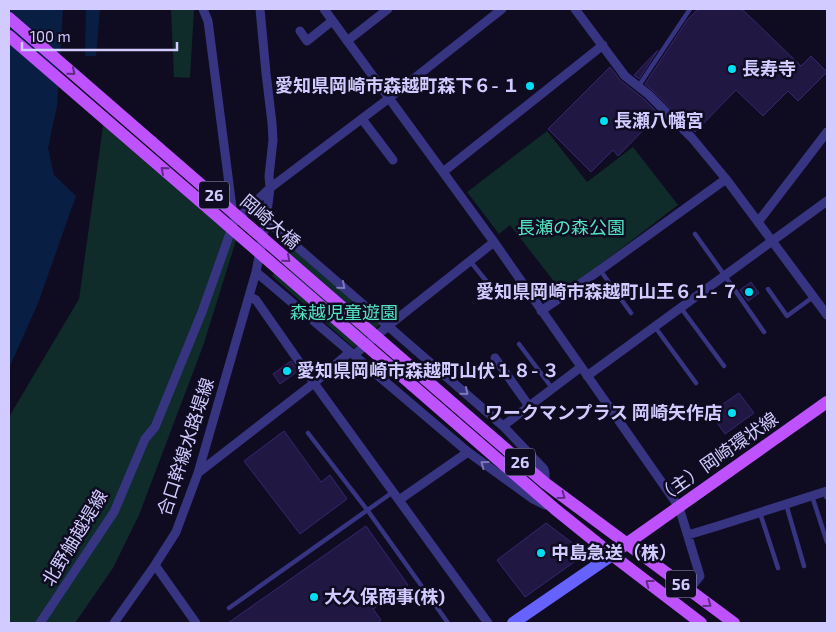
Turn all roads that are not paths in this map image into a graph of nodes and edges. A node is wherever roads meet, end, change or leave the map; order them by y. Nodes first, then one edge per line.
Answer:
1 (203, 9) edge
2 (260, 9) edge
3 (324, 9) edge
4 (386, 9) edge
5 (502, 9) edge
6 (575, 9) edge
7 (690, 9) edge
8 (9, 18) edge
9 (332, 21) junction
10 (300, 31) dead end
11 (9, 36) edge
12 (347, 41) junction
13 (603, 45) junction
14 (638, 86) junction
15 (388, 99) junction
16 (362, 119) junction
17 (827, 132) edge
18 (392, 160) dead end
19 (443, 172) junction
20 (726, 180) junction
21 (270, 188) junction
22 (827, 201) edge
23 (266, 220) junction
24 (234, 222) junction
25 (758, 222) junction
26 (695, 234) dead end
27 (773, 240) junction
28 (494, 242) junction
29 (470, 261) junction
30 (600, 270) junction
31 (256, 272) junction
32 (725, 276) junction
33 (768, 288) dead end
34 (496, 293) dead end
35 (249, 296) junction
36 (814, 296) junction
37 (681, 308) junction
38 (541, 311) junction
39 (631, 312) dead end
40 (827, 314) edge
41 (388, 326) junction
42 (655, 327) junction
43 (764, 332) dead end
44 (519, 344) dead end
45 (352, 353) junction
46 (495, 358) dead end
47 (724, 366) dead end
48 (581, 367) junction
49 (587, 376) junction
50 (415, 379) junction
51 (314, 383) junction
52 (696, 383) dead end
53 (553, 389) junction
54 (827, 402) edge
55 (529, 406) junction
56 (503, 426) junction
57 (308, 433) dead end
58 (468, 452) junction
59 (198, 474) junction
60 (545, 483) junction
61 (826, 494) edge
62 (396, 496) junction
63 (812, 496) junction
64 (786, 504) junction
65 (679, 507) junction
66 (555, 509) junction
67 (368, 511) junction
68 (760, 513) junction
69 (688, 535) junction
70 (827, 542) edge
71 (627, 544) junction
72 (612, 554) junction
73 (155, 565) junction
74 (804, 566) dead end
75 (778, 568) dead end
76 (690, 590) junction
77 (229, 608) dead end
78 (40, 623) edge
79 (114, 623) edge
80 (196, 623) edge
81 (448, 623) edge
82 (488, 623) edge
83 (513, 623) edge
84 (702, 623) edge
85 (734, 623) edge

1 - 24 street
2 - 21 street
3 - 9 street
4 - 12 street
5 - 15 street
6 - 13 street
7 - 14 lane
8 -> 50 main road, 岡崎大橋 / 26, bridge
9 - 10 street
9 - 12 street
50 -> 11 main road, 岡崎大橋 / 26, bridge
12 - 15 street
13 - 14 street
13 - 19 street
14 - 20 street
15 - 16 street
15 - 19 street
16 - 18 street
16 - 21 street
17 - 25 street
19 - 28 street
20 - 25 street
20 - 30 street
21 - 23 street, 合口幹線水路堤線
21 - 24 street
22 - 27 street
23 - 31 street, 合口幹線水路堤線
23 -> 41 street
24 - 78 street, 北野舳越堤線
25 - 27 street
26 - 32 lane
27 - 32 street
27 - 36 street
28 - 29 street
28 - 38 street
29 - 34 lane
29 - 41 street
30 - 38 street
30 - 39 lane
31 - 35 street, 合口幹線水路堤線
31 - 45 street
32 - 37 street
32 - 43 lane
33 - 36 lane
35 - 51 street
35 - 59 street, 合口幹線水路堤線
36 - 40 street
37 - 42 street
37 - 47 lane
38 - 48 street
41 - 45 street
41 -> 56 street
42 - 49 street
42 - 52 lane
44 - 53 lane
45 - 51 street
45 - 58 street
46 - 55 street
48 - 49 street
48 - 53 street
49 - 65 street
50 - 60 main road, 26
50 - 66 main road, 26
51 - 59 street
51 - 62 street
53 - 55 street
54 - 65 main road, （主）岡崎環状線
55 - 56 street
56 - 60 street
57 - 67 lane
58 - 62 street
66 -> 58 street
59 - 73 street, 合口幹線水路堤線
60 -> 71 main road, 26
61 - 63 street
62 - 67 lane
62 - 82 street
63 - 64 street
63 - 70 lane
64 - 68 street
64 - 74 lane
65 - 69 street
65 - 71 main road, （主）岡崎環状線
66 - 72 main road, 26
67 - 77 lane
67 - 81 lane
68 - 69 street
68 - 75 lane
69 - 76 street
71 - 72 main road, （主）岡崎環状線
71 - 76 main road, 56
72 - 83 street
84 -> 72 main road, 56
73 - 79 street, 合口幹線水路堤線
73 - 80 street
76 -> 85 main road, 56

